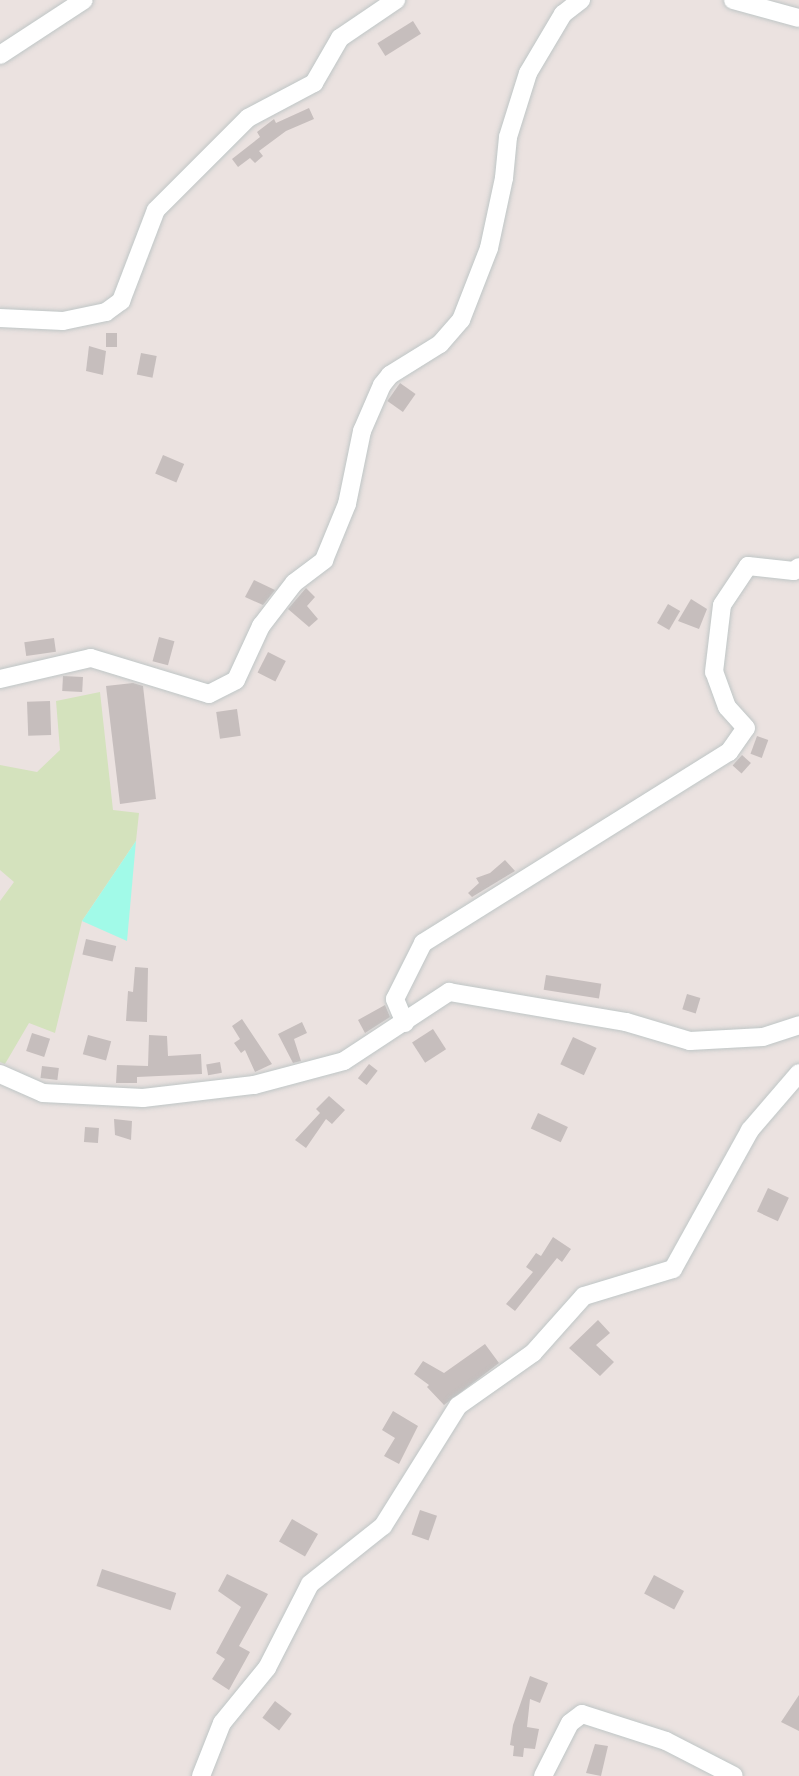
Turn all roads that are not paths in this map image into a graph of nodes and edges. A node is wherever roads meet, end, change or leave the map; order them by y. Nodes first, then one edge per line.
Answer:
1 (84, 0) edge
2 (396, 0) edge
3 (581, 0) edge
4 (733, 0) edge
5 (799, 18) edge
6 (0, 55) edge
7 (0, 318) edge
8 (799, 567) edge
9 (0, 679) edge
10 (405, 1023) junction
11 (799, 1025) edge
12 (799, 1073) edge
13 (0, 1074) edge
14 (201, 1776) edge
15 (543, 1776) edge
16 (734, 1776) edge

1 - 6 street
2 - 7 street
3 - 9 street
4 - 5 street
8 - 10 street
10 - 11 street
10 - 13 street
12 - 14 street
15 - 16 street

